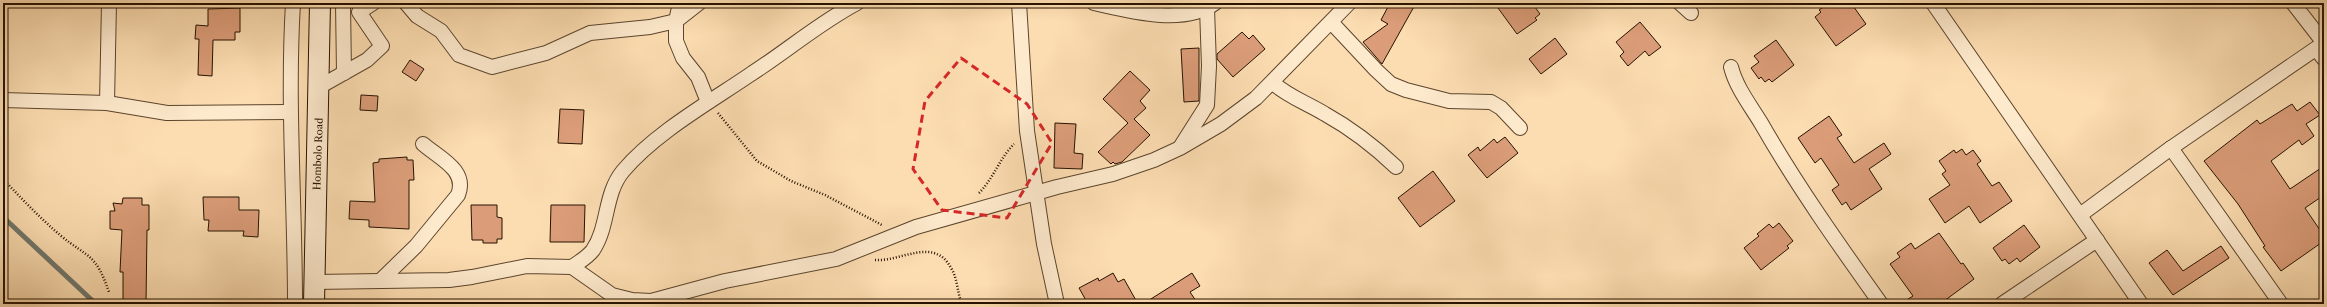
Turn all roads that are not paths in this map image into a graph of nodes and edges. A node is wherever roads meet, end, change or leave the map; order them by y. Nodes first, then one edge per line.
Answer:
1 (109, 3) edge
2 (292, 3) edge
3 (320, 3) edge
4 (343, 3) edge
5 (373, 3) edge
6 (406, 3) edge
7 (680, 3) edge
8 (699, 3) edge
9 (857, 3) edge
10 (1020, 3) edge
11 (1094, 3) edge
12 (1349, 3) edge
13 (1680, 3) edge
14 (1933, 3) edge
15 (2293, 3) edge
16 (1211, 6) edge
17 (1690, 13) dead end
18 (676, 21) junction
19 (1332, 22) junction
20 (2322, 49) edge
21 (1731, 67) dead end
22 (344, 73) junction
23 (1272, 83) junction
24 (319, 87) junction
25 (3, 100) edge
26 (708, 102) junction
27 (107, 103) junction
28 (289, 112) junction
29 (1520, 128) dead end
30 (423, 144) dead end
31 (1180, 148) junction
32 (2171, 148) junction
33 (1396, 167) dead end
34 (1037, 192) junction
35 (2080, 215) junction
36 (2098, 240) junction
37 (572, 267) junction
38 (380, 281) junction
39 (314, 282) junction
40 (649, 303) edge
41 (295, 304) edge
42 (314, 304) edge
43 (1057, 304) edge
44 (1881, 304) edge
45 (2002, 304) edge
46 (2141, 304) edge
47 (2281, 304) edge

1 - 27 street
2 - 28 street
3 - 24 street, Hombolo Road
4 - 22 street
5 - 22 street
6 - 18 street
7 - 18 street
8 - 18 street
9 - 26 street
10 - 34 street
11 - 16 street
12 - 19 street
13 - 17 street
14 - 35 street
15 - 20 street
16 - 31 street
18 - 26 street
19 - 23 street
19 - 29 street
20 - 32 street
21 - 44 street
22 - 24 street
23 - 31 street
23 - 33 street
24 - 39 street, Hombolo Road
25 - 27 street
26 - 37 street
27 - 28 street
28 - 41 street
30 - 38 street
31 - 34 street
32 - 35 street
32 - 47 street
34 - 40 street
34 - 43 street
35 - 36 street
36 - 45 street
36 - 46 street
37 - 38 street
37 - 40 street
38 - 39 street
39 - 42 street, Hombolo Road

